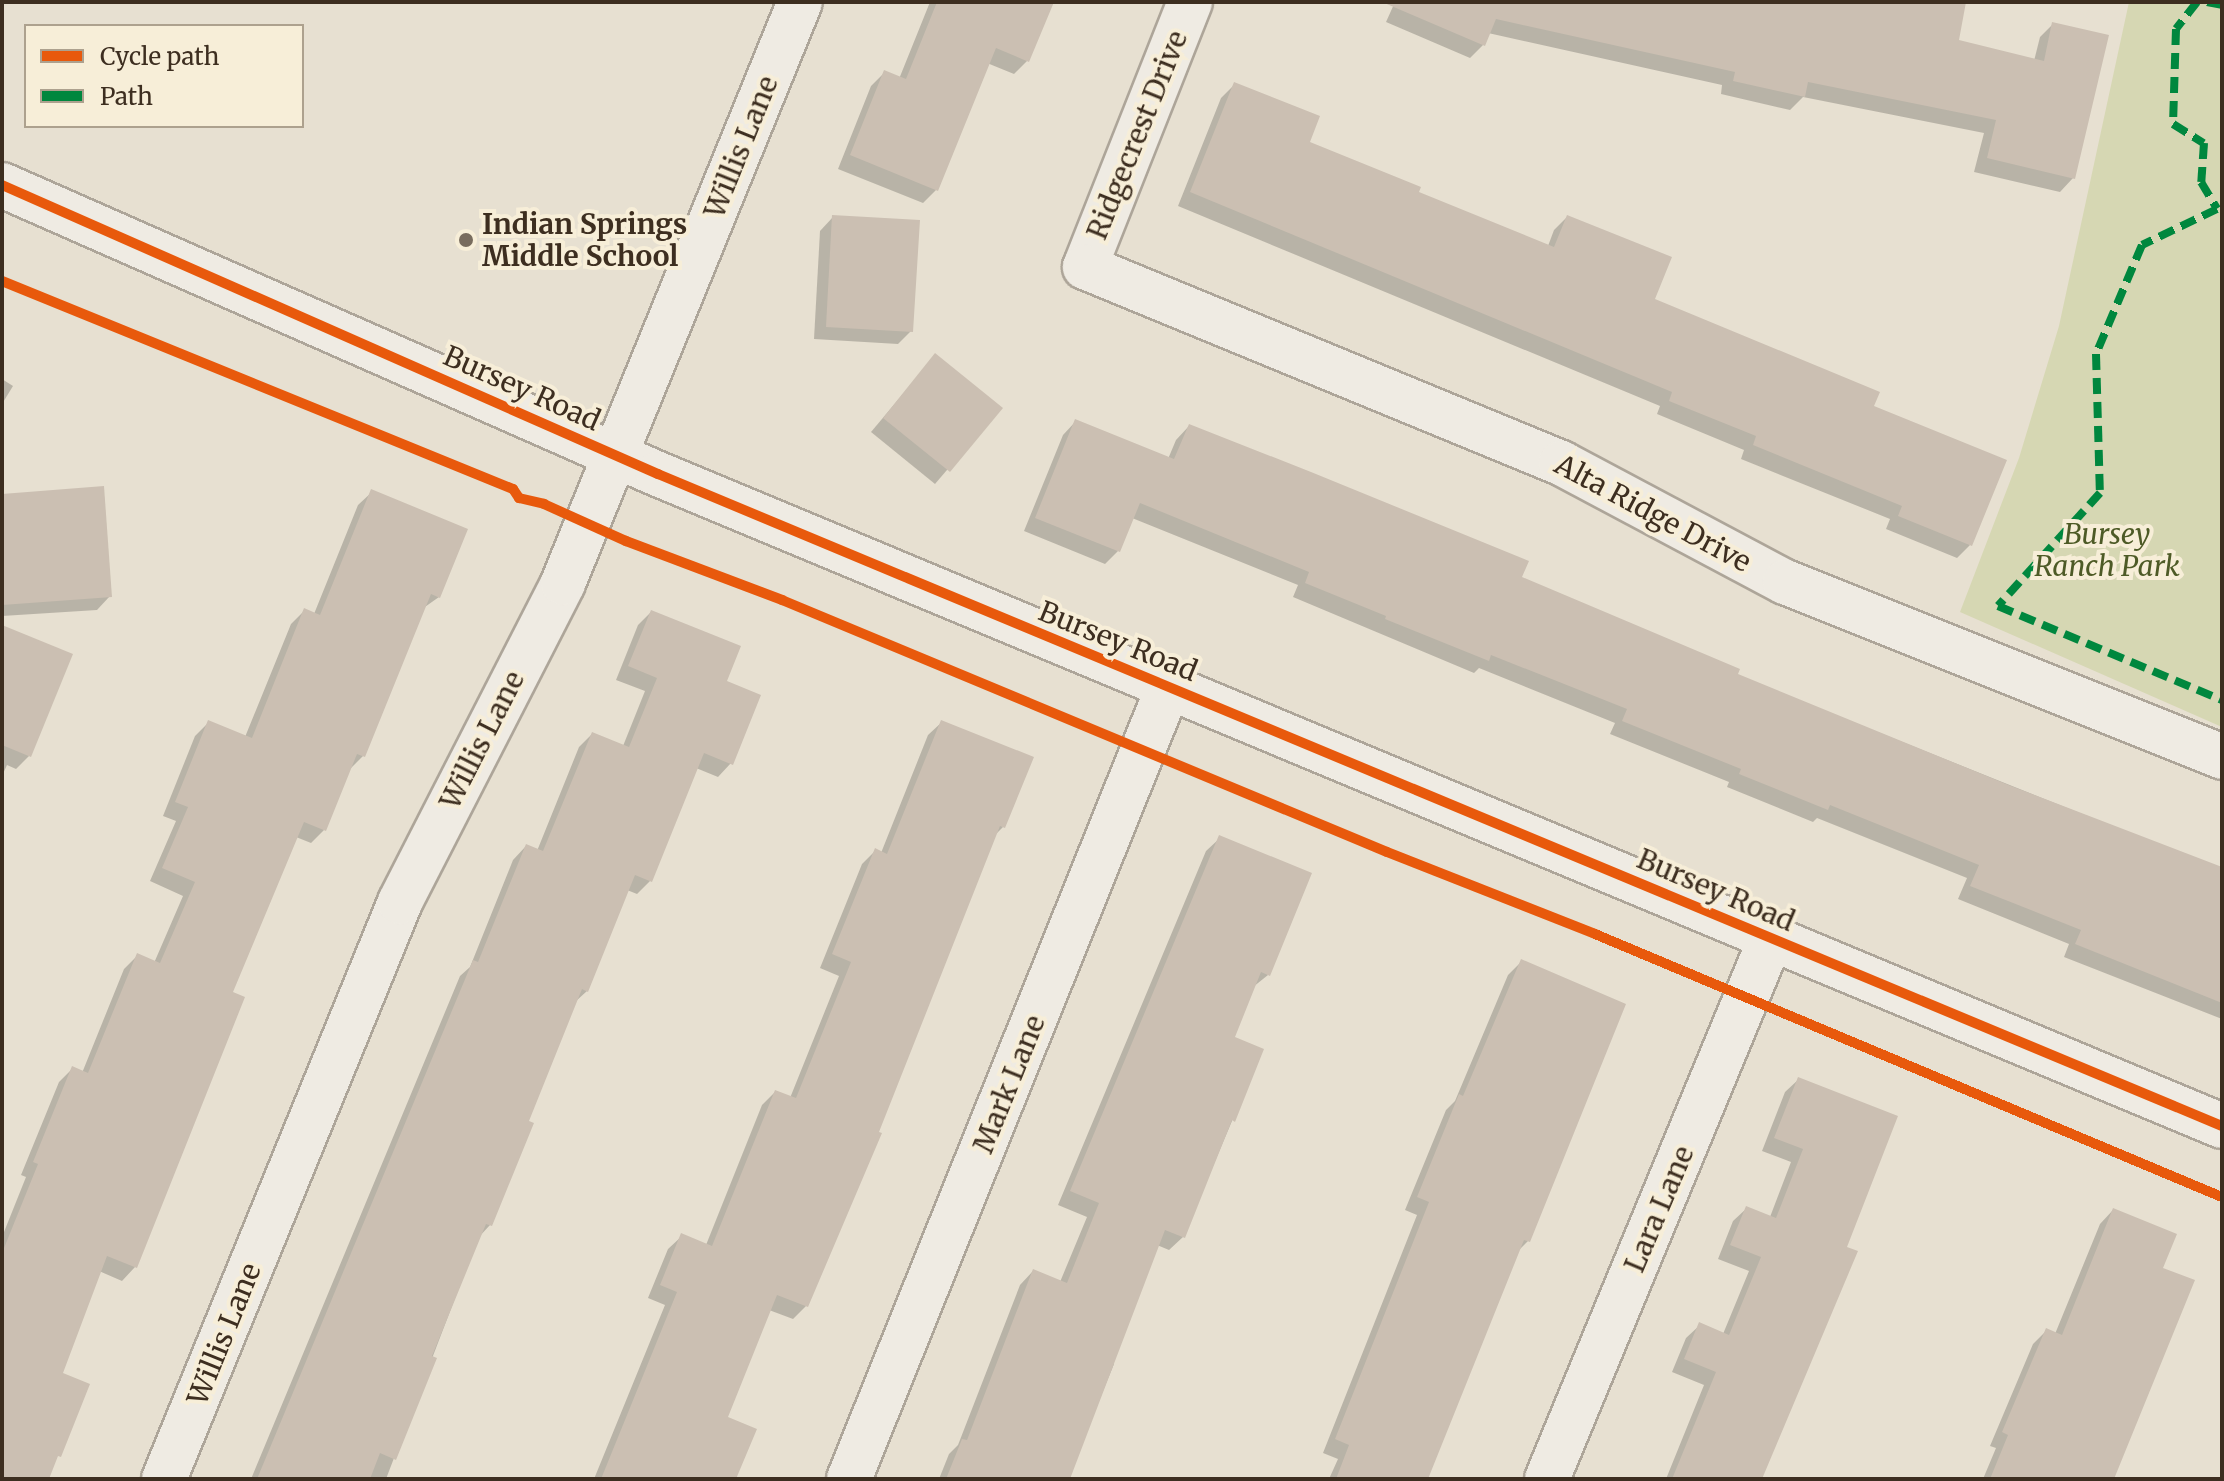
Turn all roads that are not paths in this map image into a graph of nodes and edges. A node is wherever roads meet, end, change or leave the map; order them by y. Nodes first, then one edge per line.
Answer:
1 (800, 2) edge
2 (1190, 2) edge
3 (2, 185) edge
4 (1085, 267) joint
5 (616, 456) junction
6 (1168, 688) junction
7 (2222, 757) edge
8 (1771, 938) junction
9 (2222, 1126) edge
10 (164, 1479) edge
11 (849, 1479) edge
12 (1547, 1479) edge

1 - 5 street, Willis Lane
2 - 4 street, Ridgecrest Drive
3 - 5 street, Bursey Road
4 - 7 street, Alta Ridge Drive
5 - 6 street, Bursey Road
5 - 10 street, Willis Lane
6 - 8 street, Bursey Road
6 - 11 street, Mark Lane
8 - 9 street, Bursey Road
8 - 12 street, Lara Lane

